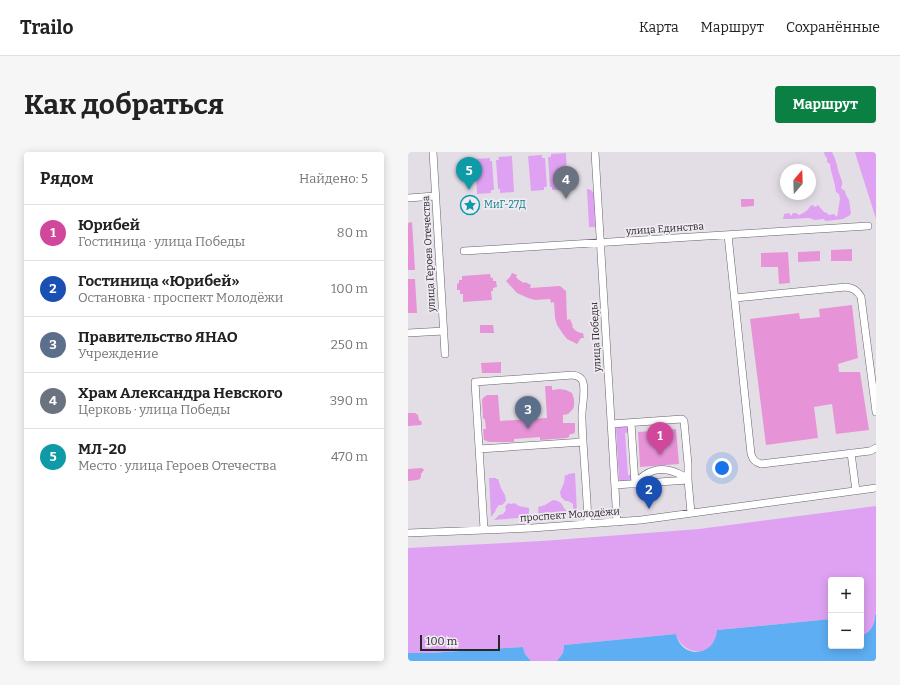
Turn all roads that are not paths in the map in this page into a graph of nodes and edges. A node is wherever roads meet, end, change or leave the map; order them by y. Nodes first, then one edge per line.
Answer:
1 (433, 152) edge
2 (595, 152) edge
3 (436, 196) junction
4 (408, 198) edge
5 (868, 226) dead end
6 (728, 235) junction
7 (600, 243) junction
8 (464, 251) dead end
9 (735, 298) junction
10 (444, 331) junction
11 (408, 334) edge
12 (445, 354) dead end
13 (876, 412) edge
14 (631, 423) junction
15 (611, 424) junction
16 (583, 442) junction
17 (876, 448) edge
18 (479, 449) junction
19 (851, 453) junction
20 (688, 480) junction
21 (635, 484) junction
22 (615, 485) junction
23 (876, 488) edge
24 (856, 491) junction
25 (691, 513) junction
26 (617, 522) junction
27 (588, 524) junction
28 (484, 529) junction
29 (408, 533) edge

1 - 3 street, улица Героев Отечества
2 - 7 street, улица Победы
3 - 4 street
3 - 10 street, улица Героев Отечества
5 - 6 street, улица Единства
6 - 7 street, улица Единства
6 - 9 street
7 - 8 street, улица Единства
7 - 15 street, улица Победы
9 - 13 street
9 - 19 street
10 - 11 street
10 - 12 street, улица Героев Отечества
14 - 15 street
14 - 20 street
14 - 21 street
15 - 22 street, улица Победы
16 - 18 street
16 - 18 street
16 - 27 street
17 - 19 street
18 - 28 street
19 - 24 street
20 - 21 street
20 - 21 street
20 - 25 street
21 - 22 street
22 - 26 street, улица Победы
23 - 24 street, проспект Молодёжи
24 - 25 street, проспект Молодёжи
25 - 26 street, проспект Молодёжи
26 - 27 street, проспект Молодёжи
27 - 28 street, проспект Молодёжи
28 - 29 street, проспект Молодёжи

